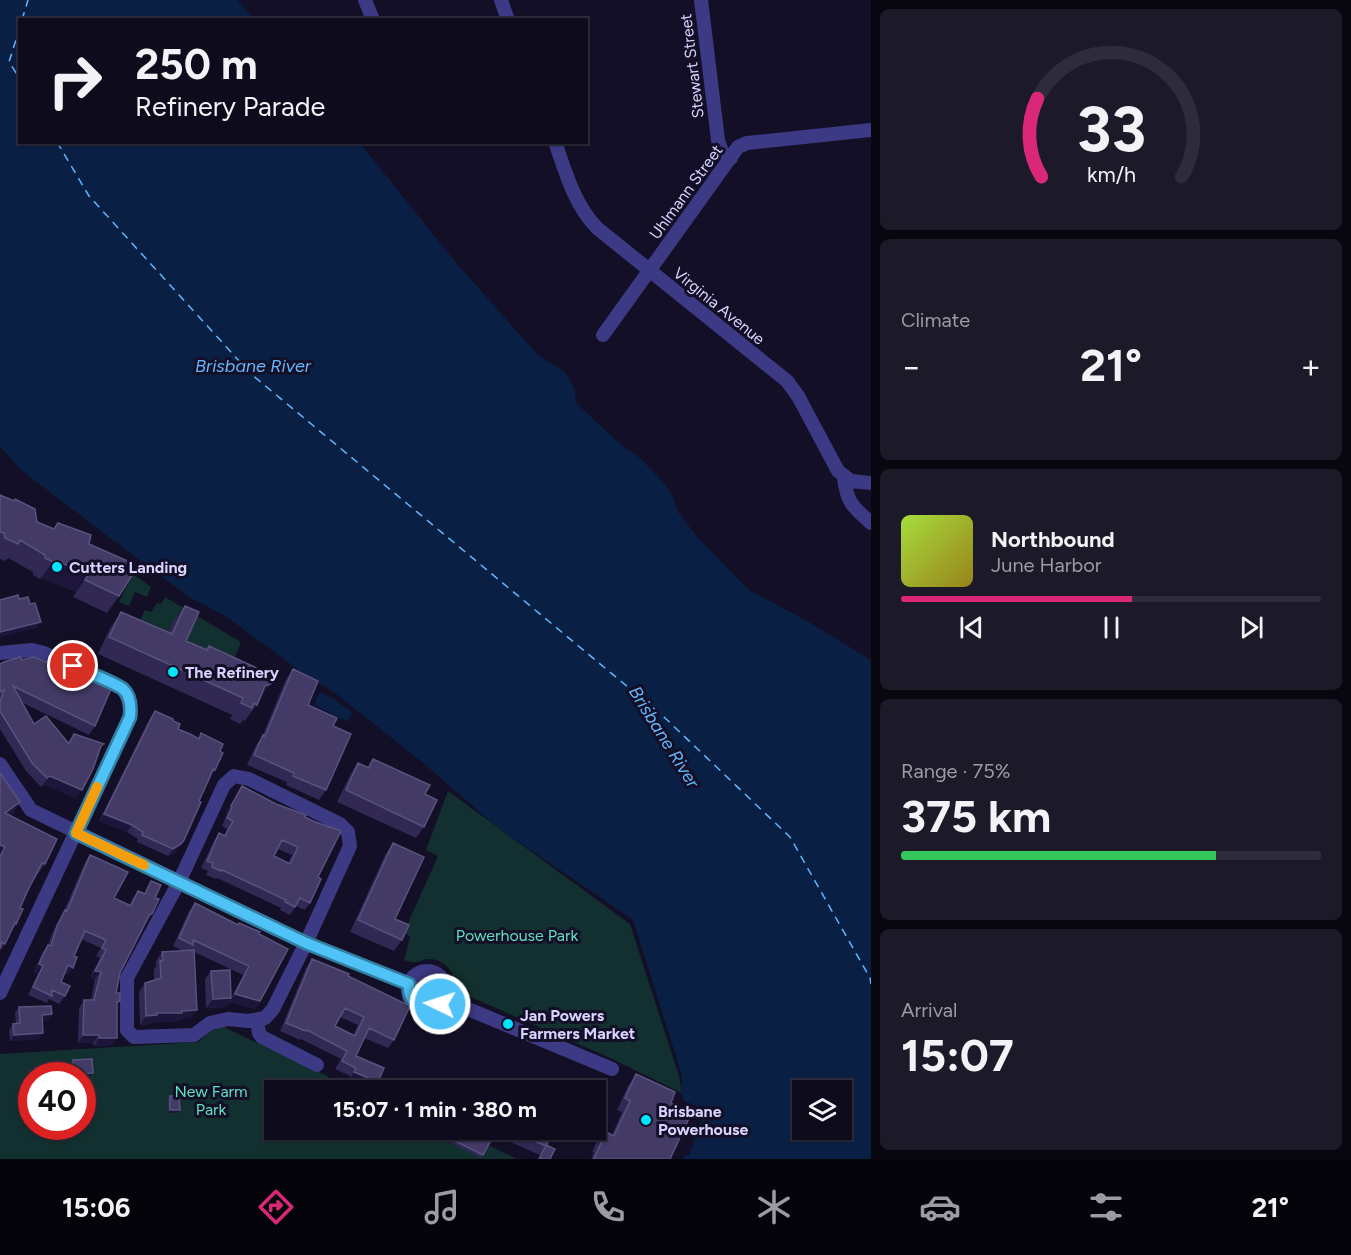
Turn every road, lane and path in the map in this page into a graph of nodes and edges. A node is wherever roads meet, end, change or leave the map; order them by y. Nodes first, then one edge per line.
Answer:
1 (365, 0) edge
2 (501, 0) edge
3 (701, 0) edge
4 (373, 18) edge
5 (507, 18) edge
6 (871, 130) edge
7 (556, 144) edge
8 (731, 158) junction
9 (649, 270) junction
10 (603, 335) dead end
11 (844, 478) junction
12 (871, 483) edge
13 (871, 523) edge
14 (0, 654) edge
15 (0, 764) edge
16 (76, 833) junction
17 (179, 882) junction
18 (306, 943) junction
19 (409, 984) junction
20 (0, 993) edge
21 (444, 999) junction
22 (257, 1020) junction
23 (317, 1065) dead end
24 (612, 1069) dead end

1 - 4 street
2 - 5 street
3 - 8 street, Stewart Street
6 - 8 street, Uhlmann Street
7 - 9 street, Virginia Avenue
8 - 9 street, Uhlmann Street
9 - 10 street, Uhlmann Street
9 - 11 street, Virginia Avenue
11 - 12 street
11 - 13 street, Virginia Avenue
14 - 16 street
15 - 16 street
16 - 17 street
16 - 20 street
17 - 18 street
17 - 18 street
17 - 22 street
18 - 19 street
18 - 22 street
19 - 21 street
19 - 21 street
21 - 24 street
22 - 23 street

